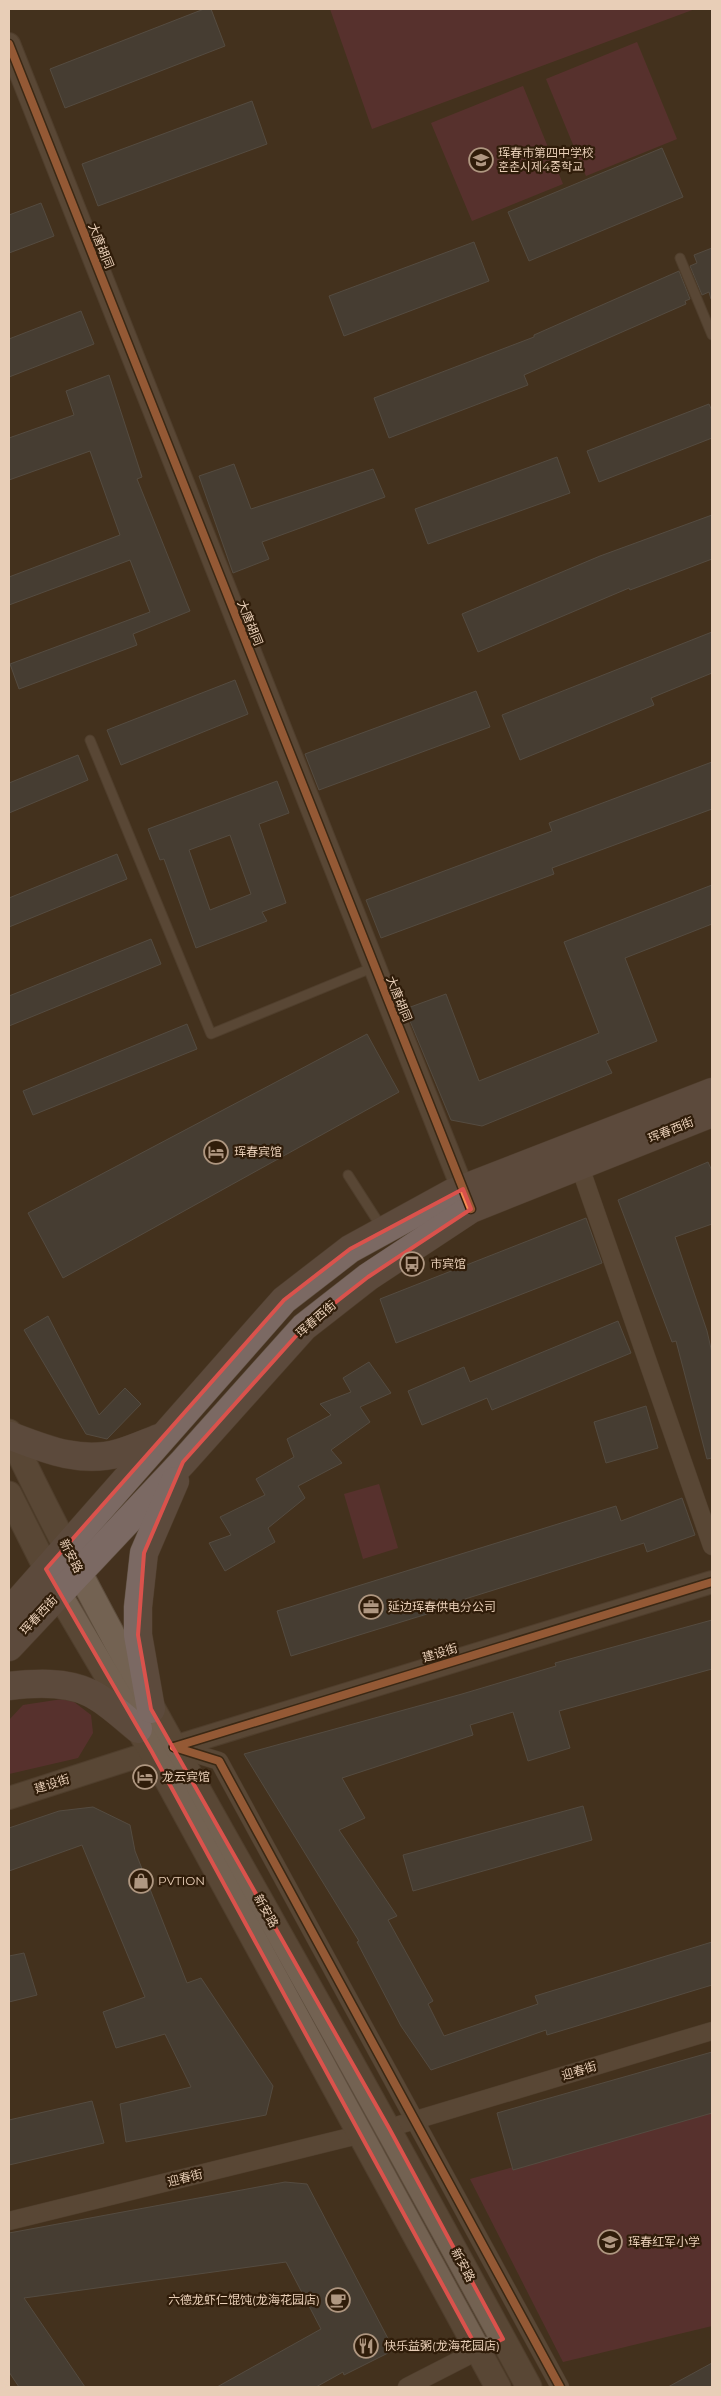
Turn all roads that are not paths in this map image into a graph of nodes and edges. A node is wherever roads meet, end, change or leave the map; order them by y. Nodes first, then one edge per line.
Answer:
1 (9, 44) edge
2 (680, 258) dead end
3 (712, 335) edge
4 (90, 740) dead end
5 (374, 966) junction
6 (712, 1092) edge
7 (712, 1113) edge
8 (580, 1168) junction
9 (348, 1175) dead end
10 (467, 1199) junction
11 (384, 1230) junction
12 (10, 1434) edge
13 (163, 1436) junction
14 (184, 1462) junction
15 (9, 1494) edge
16 (66, 1546) junction
17 (712, 1546) edge
18 (46, 1569) junction
19 (80, 1573) junction
20 (711, 1586) edge
21 (59, 1594) junction
22 (9, 1612) edge
23 (9, 1647) edge
24 (9, 1686) edge
25 (144, 1719) junction
26 (163, 1750) junction
27 (9, 1798) edge
28 (712, 2031) edge
29 (415, 2120) junction
30 (389, 2128) junction
31 (362, 2134) junction
32 (9, 2221) edge
33 (503, 2339) junction
34 (478, 2350) junction
35 (407, 2387) edge
36 (498, 2387) edge
37 (529, 2387) edge
38 (560, 2387) edge

1 - 5 street, 大唐胡同
2 - 3 lane
4 - 5 lane
5 - 10 street, 大唐胡同
6 - 10 main road, 珲春西街
7 - 8 main road, 珲春西街
8 - 10 main road, 珲春西街
8 - 17 street
9 - 11 lane
10 - 11 main road, 珲春西街
10 - 14 main road, 珲春西街
11 - 13 main road, 珲春西街
12 - 13 main road
12 - 16 main road, 新安路
13 - 16 main road, 珲春西街
14 - 19 main road, 珲春西街
14 - 25 main road
15 - 18 main road, 新安路
16 - 18 main road, 珲春西街
16 - 19 main road, 新安路
18 - 21 main road, 新安路
18 - 22 main road, 珲春西街
19 - 21 main road, 珲春西街
19 - 25 main road, 新安路
20 - 26 street, 建设街
21 - 23 main road, 珲春西街
21 - 25 main road, 新安路
24 - 25 main road
25 - 26 main road, 新安路
26 - 27 street, 建设街
26 - 29 street
26 - 30 main road, 新安路
26 - 31 main road, 新安路
28 - 29 street, 迎春街
29 - 30 street, 迎春街
29 - 38 street
30 - 33 main road, 新安路
31 - 32 street, 迎春街
31 - 34 main road, 新安路
33 - 34 street
33 - 37 main road, 新安路
34 - 35 street
34 - 36 main road, 新安路

